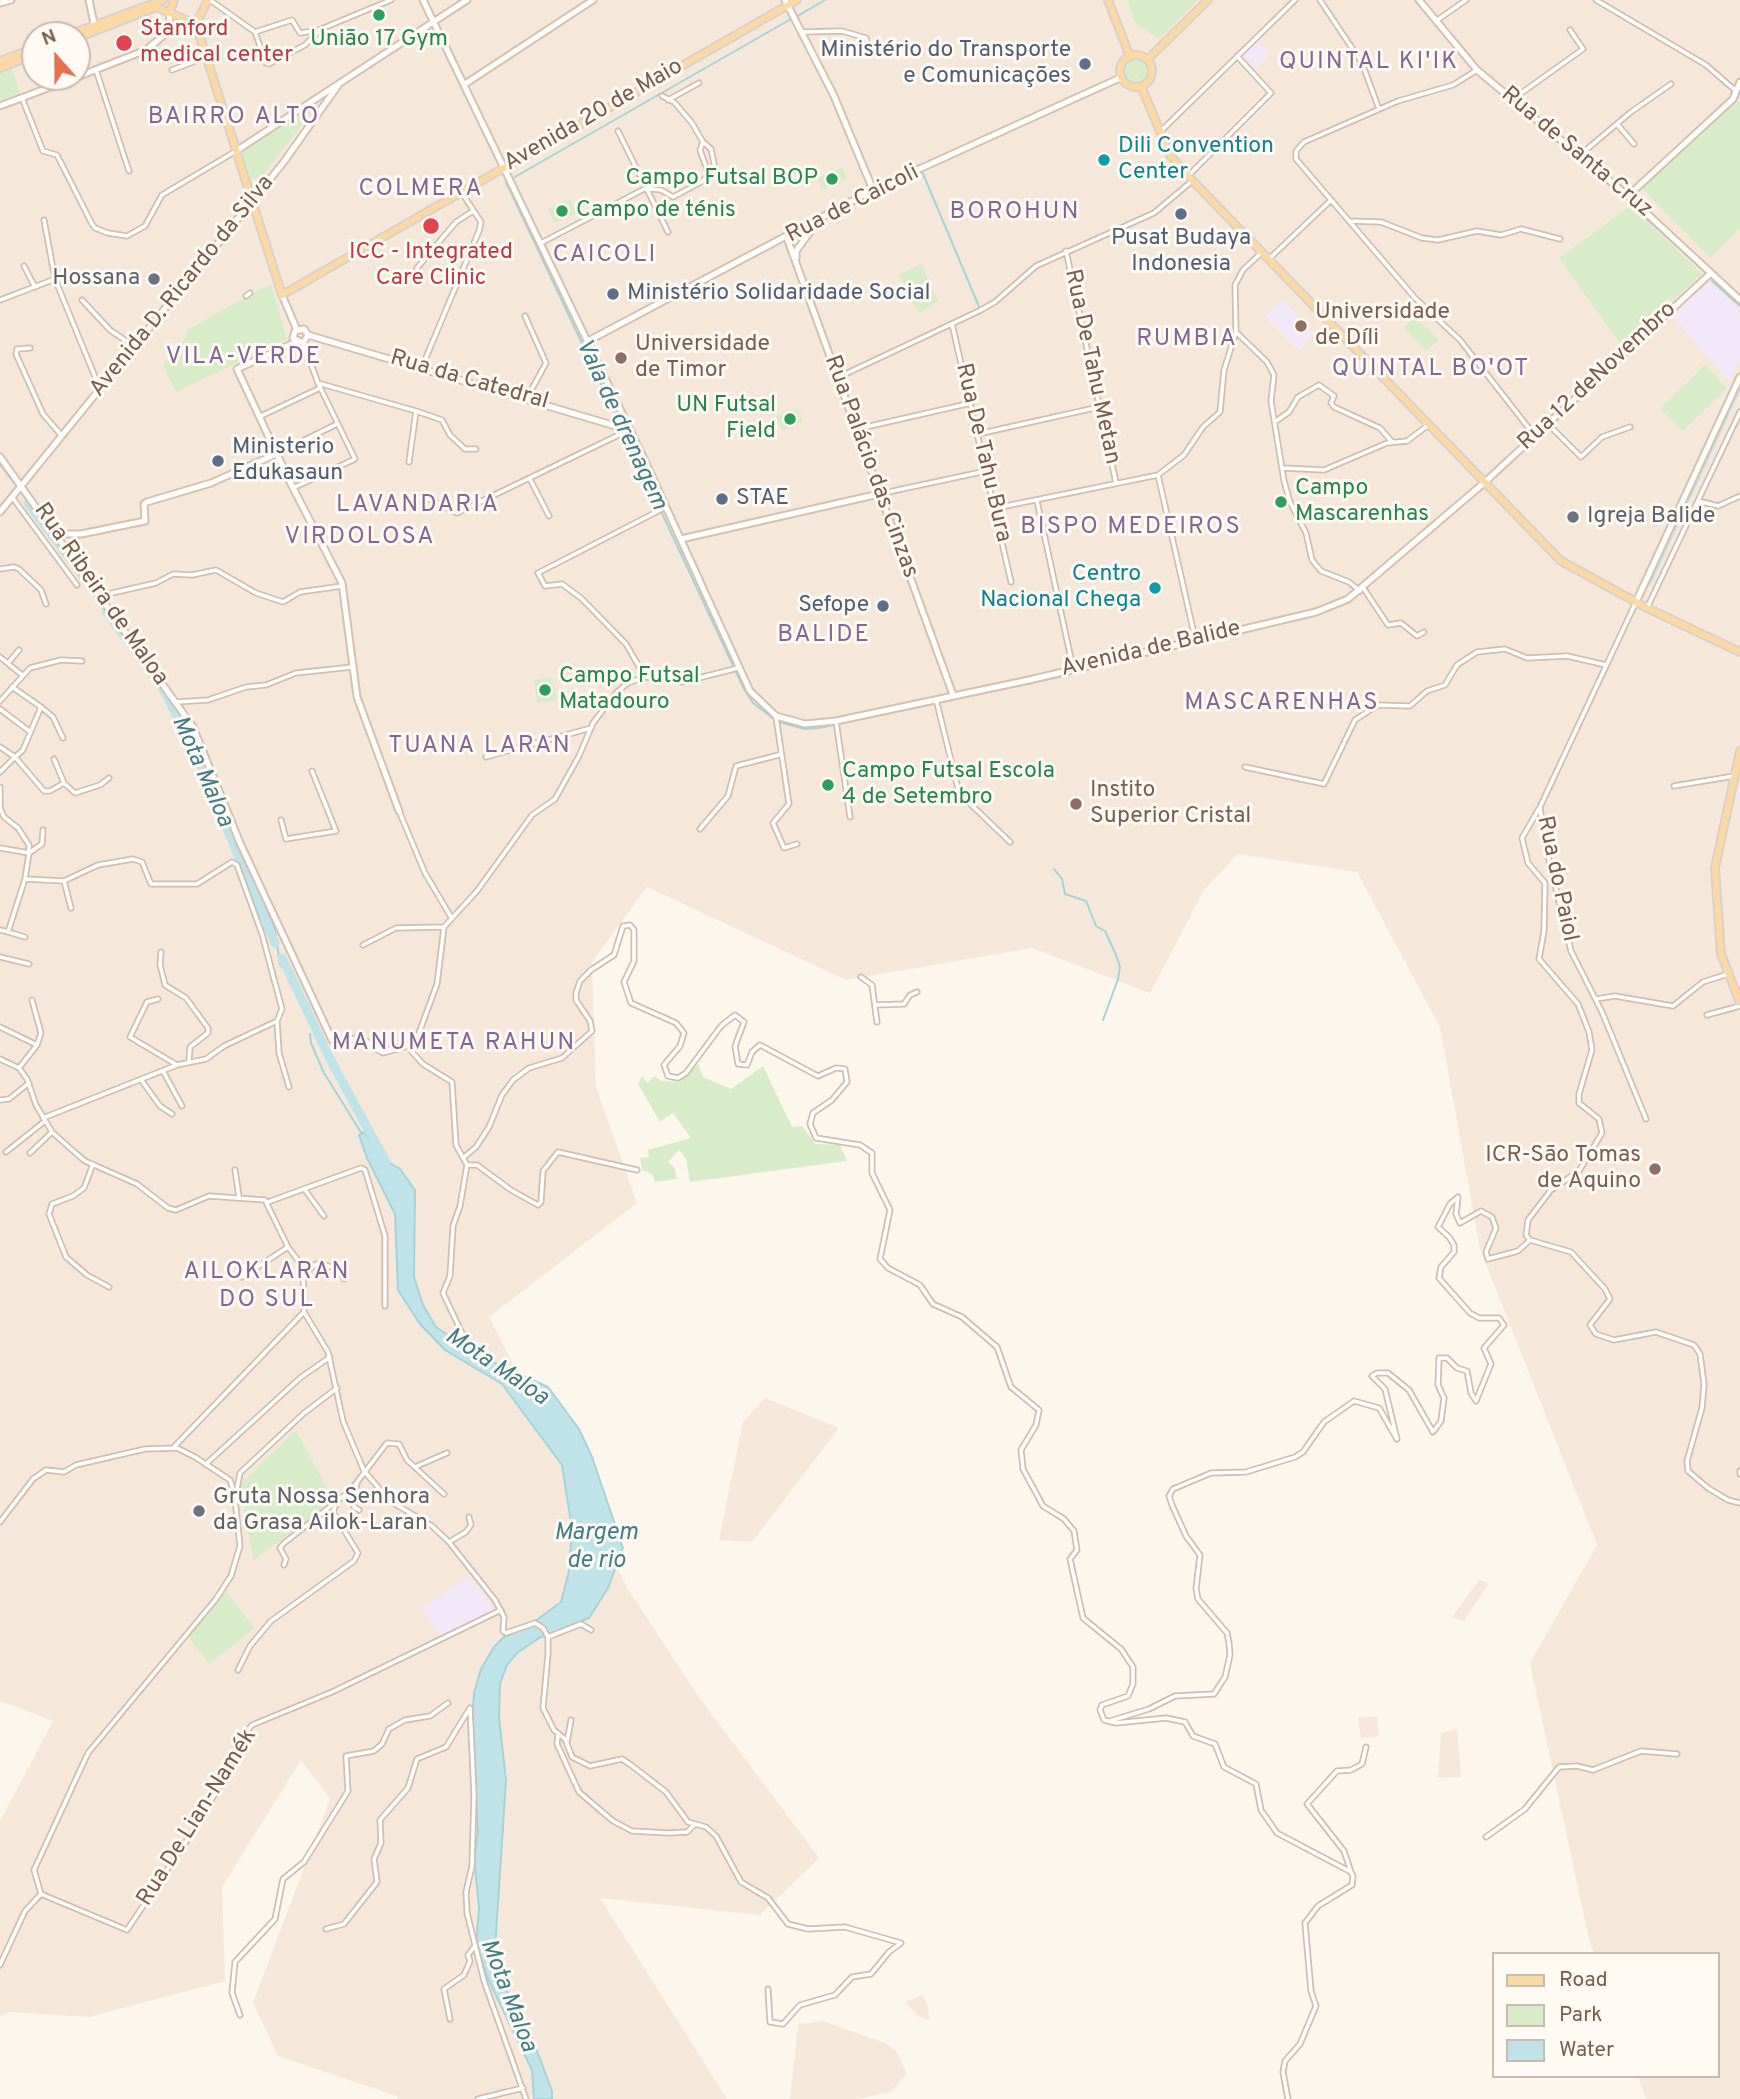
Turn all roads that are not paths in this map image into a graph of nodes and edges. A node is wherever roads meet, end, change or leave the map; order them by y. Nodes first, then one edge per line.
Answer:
1 (11, 0) edge
2 (89, 0) edge
3 (174, 0) edge
4 (209, 0) edge
5 (391, 0) edge
6 (423, 0) edge
7 (467, 0) edge
8 (591, 0) edge
9 (797, 0) edge
10 (1108, 0) edge
11 (1208, 0) edge
12 (1295, 0) edge
13 (1320, 0) edge
14 (1419, 0) edge
15 (1466, 0) edge
16 (1596, 0) edge
17 (160, 2) edge
18 (0, 3) edge
19 (786, 3) edge
20 (170, 11) junction
21 (1436, 21) junction
22 (434, 22) junction
23 (196, 24) junction
24 (95, 28) junction
25 (91, 29) edge
26 (321, 29) junction
27 (91, 30) edge
28 (1570, 30) dead end
29 (255, 32) junction
30 (803, 32) junction
31 (300, 33) junction
32 (305, 45) junction
33 (868, 45) dead end
34 (21, 53) edge
35 (1237, 56) junction
36 (206, 57) junction
37 (1130, 57) junction
38 (21, 60) edge
39 (1147, 60) junction
40 (0, 61) edge
41 (0, 68) edge
42 (96, 70) junction
43 (172, 71) dead end
44 (1475, 71) junction
45 (91, 72) edge
46 (1122, 77) junction
47 (1740, 82) edge
48 (699, 83) dead end
49 (339, 84) junction
50 (464, 84) junction
51 (1671, 84) dead end
52 (1141, 86) junction
53 (40, 91) edge
54 (1735, 91) junction
55 (662, 96) dead end
56 (22, 98) junction
57 (1513, 99) junction
58 (668, 100) junction
59 (0, 106) edge
60 (1378, 109) junction
61 (1617, 124) junction
62 (618, 131) dead end
63 (1159, 133) junction
64 (703, 142) junction
65 (1633, 144) dead end
66 (236, 151) junction
67 (1580, 155) junction
68 (503, 168) junction
69 (128, 171) dead end
70 (709, 175) junction
71 (1190, 178) junction
72 (646, 188) junction
73 (873, 190) junction
74 (461, 192) junction
75 (1628, 196) junction
76 (253, 200) junction
77 (1330, 201) junction
78 (473, 211) junction
79 (44, 220) dead end
80 (819, 220) junction
81 (1349, 221) junction
82 (668, 232) dead end
83 (787, 238) junction
84 (1560, 239) dead end
85 (539, 244) junction
86 (1066, 251) junction
87 (1262, 251) junction
88 (1270, 258) junction
89 (796, 261) junction
90 (23, 266) dead end
91 (418, 268) dead end
92 (1711, 273) junction
93 (55, 279) junction
94 (35, 287) junction
95 (282, 295) junction
96 (0, 300) edge
97 (82, 300) dead end
98 (1740, 300) edge
99 (525, 316) dead end
100 (952, 324) junction
101 (297, 330) junction
102 (1236, 332) junction
103 (308, 335) junction
104 (588, 341) junction
105 (299, 343) junction
106 (135, 347) junction
107 (30, 348) dead end
108 (422, 367) junction
109 (839, 377) junction
110 (1740, 377) edge
111 (319, 385) junction
112 (100, 389) junction
113 (527, 398) junction
114 (971, 403) junction
115 (1099, 407) junction
116 (416, 411) junction
117 (1740, 412) edge
118 (259, 417) junction
119 (1276, 421) junction
120 (338, 424) junction
121 (1548, 424) junction
122 (1427, 426) dead end
123 (1630, 427) dead end
124 (856, 429) junction
125 (629, 430) junction
126 (978, 434) junction
127 (62, 436) junction
128 (1535, 436) junction
129 (1392, 442) junction
130 (476, 449) dead end
131 (276, 454) junction
132 (0, 457) edge
133 (409, 462) dead end
134 (1282, 468) junction
135 (986, 471) junction
136 (1158, 475) junction
137 (530, 478) junction
138 (1485, 482) junction
139 (1116, 483) junction
140 (20, 486) junction
141 (293, 488) junction
142 (879, 494) junction
143 (13, 496) junction
144 (1740, 496) edge
145 (419, 498) dead end
146 (1037, 501) junction
147 (1698, 501) junction
148 (666, 507) junction
149 (996, 508) junction
150 (0, 512) edge
151 (549, 516) dead end
152 (54, 534) junction
153 (681, 539) junction
154 (0, 569) edge
155 (1011, 582) dead end
156 (77, 585) dead end
157 (342, 586) junction
158 (1362, 590) junction
159 (99, 596) junction
160 (1636, 602) junction
161 (46, 604) dead end
162 (1647, 608) junction
163 (1424, 632) dead end
164 (1195, 638) junction
165 (19, 650) dead end
166 (1740, 652) edge
167 (0, 657) edge
168 (82, 662) dead end
169 (8, 663) junction
170 (1606, 665) junction
171 (352, 667) junction
172 (739, 668) junction
173 (1073, 668) junction
174 (22, 675) junction
175 (645, 677) junction
176 (12, 687) junction
177 (0, 692) edge
178 (953, 695) junction
179 (5, 696) junction
180 (0, 701) edge
181 (176, 702) junction
182 (936, 702) junction
183 (41, 707) junction
184 (0, 709) edge
185 (776, 716) junction
186 (836, 721) junction
187 (591, 728) junction
188 (29, 731) junction
189 (63, 738) dead end
190 (0, 747) edge
191 (1740, 751) edge
192 (779, 755) junction
193 (15, 757) junction
194 (486, 757) dead end
195 (54, 759) dead end
196 (1245, 767) dead end
197 (312, 771) dead end
198 (0, 772) edge
199 (1734, 776) junction
200 (109, 778) dead end
201 (64, 783) junction
202 (1674, 786) dead end
203 (0, 787) edge
204 (1540, 807) junction
205 (398, 811) joint
206 (850, 817) dead end
207 (281, 820) dead end
208 (700, 829) dead end
209 (43, 830) dead end
210 (1010, 842) dead end
211 (797, 844) dead end
212 (0, 848) edge
213 (29, 853) junction
214 (25, 878) junction
215 (64, 881) junction
216 (71, 908) dead end
217 (451, 917) junction
218 (444, 927) junction
219 (0, 930) edge
220 (8, 932) junction
221 (25, 937) dead end
222 (363, 945) dead end
223 (161, 952) dead end
224 (0, 957) edge
225 (29, 964) dead end
226 (1728, 974) junction
227 (861, 977) dead end
228 (917, 992) dead end
229 (32, 999) dead end
230 (158, 999) dead end
231 (1596, 999) junction
232 (875, 1005) junction
233 (1740, 1005) edge
234 (1707, 1015) dead end
235 (278, 1021) junction
236 (877, 1022) dead end
237 (0, 1027) edge
238 (412, 1044) junction
239 (37, 1045) junction
240 (0, 1059) edge
241 (190, 1060) junction
242 (177, 1065) junction
243 (19, 1068) junction
244 (163, 1071) junction
245 (142, 1081) junction
246 (29, 1083) junction
247 (289, 1087) dead end
248 (0, 1100) edge
249 (182, 1106) dead end
250 (172, 1114) dead end
251 (44, 1119) junction
252 (1646, 1119) dead end
253 (52, 1132) junction
254 (6, 1152) dead end
255 (30, 1153) dead end
256 (463, 1158) junction
257 (93, 1164) junction
258 (467, 1166) junction
259 (235, 1170) dead end
260 (637, 1170) dead end
261 (305, 1190) junction
262 (239, 1197) junction
263 (268, 1202) junction
264 (324, 1216) dead end
265 (1530, 1240) junction
266 (288, 1247) junction
267 (305, 1273) junction
268 (242, 1278) dead end
269 (344, 1279) dead end
270 (109, 1287) dead end
271 (384, 1306) dead end
272 (304, 1312) junction
273 (468, 1346) dead end
274 (330, 1357) junction
275 (337, 1388) junction
276 (171, 1449) junction
277 (447, 1452) dead end
278 (206, 1464) junction
279 (415, 1467) junction
280 (364, 1471) junction
281 (357, 1482) junction
282 (444, 1494) dead end
283 (235, 1499) junction
284 (339, 1500) junction
285 (1740, 1503) edge
286 (359, 1510) dead end
287 (469, 1517) dead end
288 (0, 1522) edge
289 (449, 1542) junction
290 (284, 1565) dead end
291 (501, 1610) junction
292 (592, 1630) dead end
293 (548, 1637) junction
294 (238, 1671) dead end
295 (448, 1703) dead end
296 (571, 1720) dead end
297 (1108, 1722) junction
298 (558, 1735) junction
299 (566, 1744) junction
300 (1366, 1747) dead end
301 (1677, 1754) dead end
302 (694, 1825) junction
303 (1486, 1837) dead end
304 (1351, 1872) junction
305 (41, 1894) junction
306 (326, 1929) dead end
307 (474, 1947) junction
308 (0, 1965) edge
309 (768, 1989) dead end
310 (240, 2015) dead end
311 (450, 2019) dead end
312 (523, 2088) junction
313 (478, 2099) edge
314 (526, 2099) edge
315 (1288, 2099) edge

1 - 18 street
2 - 24 street
3 - 20 main road
4 - 23 main road
4 - 29 street
5 - 26 street
6 - 22 street
7 - 22 street
8 - 50 street
9 - 19 main road, Avenida 20 de Maio
10 - 37 main road
11 - 39 main road
12 - 35 street
13 - 60 street
14 - 21 street, Rua de Santa Cruz
15 - 21 street
16 - 54 street
17 - 20 main road
17 - 24 main road
19 - 30 street
19 - 68 main road, Avenida 20 de Maio
20 - 23 main road
20 - 42 street
21 - 44 street, Rua de Santa Cruz
22 - 49 street
22 - 50 street
23 - 36 main road
24 - 25 main road
24 - 27 main road
26 - 31 street
26 - 32 street
28 - 57 street
29 - 31 street
29 - 32 street
30 - 33 street
30 - 73 street
31 - 32 street
34 - 40 main road
35 - 63 street
35 - 71 street
36 - 43 street
36 - 66 main road
37 - 39 main road
37 - 46 main road
38 - 41 main road
39 - 52 main road
42 - 45 street
42 - 69 street
44 - 57 street, Rua de Santa Cruz
44 - 60 street
46 - 52 main road
46 - 73 street, Rua de Caicoli
47 - 54 street
48 - 58 street
49 - 66 street
49 - 76 street, Avenida D. Ricardo da Silva
50 - 68 street
51 - 61 street
52 - 63 main road
53 - 56 street
54 - 75 street
55 - 58 street
56 - 59 street
56 - 66 street
57 - 67 street, Rua de Santa Cruz
58 - 64 street
60 - 77 street
61 - 65 street
61 - 67 street
62 - 72 street
63 - 71 main road
64 - 70 street
64 - 70 street
66 - 76 main road
67 - 75 street, Rua de Santa Cruz
68 - 74 main road, Avenida 20 de Maio
68 - 85 street
70 - 72 street
71 - 86 street
71 - 87 main road
72 - 82 street
72 - 85 street
73 - 80 street, Rua de Caicoli
74 - 78 street
74 - 95 main road, Avenida 20 de Maio
75 - 92 street, Rua de Santa Cruz
76 - 95 main road
76 - 106 street, Avenida D. Ricardo da Silva
77 - 81 street
77 - 88 street
78 - 91 street
78 - 108 street
79 - 93 street
80 - 83 street, Rua de Caicoli
80 - 89 street
81 - 84 street
81 - 128 street
83 - 89 street, Rua Palácio das Cinzas
83 - 104 street, Rua de Caicoli
85 - 104 street
86 - 100 street
86 - 115 street, Rua De Tahu Metan
87 - 88 main road
87 - 102 street
88 - 138 main road
89 - 109 street, Rua Palácio das Cinzas
90 - 94 street
92 - 98 street, Rua de Santa Cruz
92 - 121 street, Rua 12 deNovembro
93 - 94 street
93 - 112 street
94 - 96 street
95 - 101 street
97 - 106 street
99 - 113 street
100 - 109 street
100 - 114 street, Rua De Tahu Bura
101 - 103 street, Rua da Catedral
101 - 105 street
102 - 119 street
102 - 136 street
103 - 105 street
103 - 108 street, Rua da Catedral
104 - 125 street
105 - 111 street
105 - 118 street
106 - 112 street, Avenida D. Ricardo da Silva
107 - 127 street
108 - 113 street, Rua da Catedral
109 - 124 street, Rua Palácio das Cinzas
110 - 160 street
111 - 116 street
111 - 118 street
111 - 120 street
112 - 127 street, Avenida D. Ricardo da Silva
113 - 125 street, Rua da Catedral
114 - 124 street
114 - 126 street, Rua De Tahu Bura
115 - 126 street
115 - 139 street, Rua De Tahu Metan
116 - 130 street
116 - 133 street
117 - 147 street
118 - 131 street
119 - 129 street
119 - 134 street
120 - 131 street
120 - 141 street
121 - 123 street
121 - 128 street, Rua 12 deNovembro
122 - 129 street
124 - 142 street, Rua Palácio das Cinzas
125 - 137 street
125 - 148 street
126 - 135 street, Rua De Tahu Bura
127 - 140 street, Avenida D. Ricardo da Silva
128 - 138 street, Rua 12 deNovembro
129 - 134 street
131 - 141 street
131 - 152 street
132 - 140 street, Rua Ribeira de Maloa
134 - 158 street
135 - 142 street
135 - 149 street, Rua De Tahu Bura
136 - 139 street
136 - 164 street
137 - 145 street
137 - 151 street
138 - 158 street, Avenida de Balide
138 - 160 main road
139 - 146 street
140 - 143 street, Avenida D. Ricardo da Silva
140 - 152 street, Rua Ribeira de Maloa
141 - 157 street
142 - 153 street
142 - 178 street, Rua Palácio das Cinzas
143 - 150 street
143 - 156 street
144 - 147 street
146 - 149 street
146 - 173 street
147 - 162 street
148 - 153 street
148 - 175 street
149 - 155 street, Rua De Tahu Bura
152 - 159 street, Rua Ribeira de Maloa
153 - 172 street
154 - 161 street
157 - 159 street
157 - 171 street
158 - 163 street
158 - 164 street, Avenida de Balide
159 - 181 street, Rua Ribeira de Maloa
160 - 162 main road
160 - 170 street, Rua do Paiol
162 - 166 main road
164 - 173 street, Avenida de Balide
165 - 169 street
167 - 169 street
168 - 174 street
169 - 174 street
170 - 196 street
170 - 204 street, Rua do Paiol
171 - 181 street
171 - 205 street
172 - 175 street
172 - 185 street
173 - 178 street, Avenida de Balide
174 - 176 street
175 - 187 street
176 - 179 street
176 - 183 street
177 - 179 street
178 - 182 street, Avenida de Balide
179 - 180 street
181 - 238 street, Rua Ribeira de Maloa
182 - 186 street, Avenida de Balide
182 - 210 street
183 - 188 street
183 - 189 street
184 - 188 street
185 - 186 street, Avenida de Balide
185 - 192 street
186 - 206 street
187 - 194 street
187 - 217 street
188 - 193 street
190 - 193 street
191 - 199 main road
192 - 208 street
192 - 211 street
193 - 198 street
193 - 201 street
195 - 201 street
197 - 207 street
199 - 202 street
199 - 226 main road
200 - 201 street
203 - 213 street
204 - 231 street, Rua do Paiol
204 - 265 street
205 - 217 street
209 - 213 street
212 - 213 street
213 - 214 street
214 - 215 street
214 - 220 street
215 - 216 street
215 - 235 street
217 - 218 street
218 - 222 street
218 - 238 street
219 - 220 street
220 - 221 street
223 - 241 street
224 - 225 street
226 - 231 street
226 - 233 main road
227 - 232 street
228 - 232 street
229 - 239 street
230 - 242 street
231 - 252 street, Rua do Paiol
232 - 236 street
233 - 234 street
235 - 241 street
235 - 247 street
237 - 239 street
238 - 256 street
239 - 243 street
240 - 243 street
241 - 242 street
242 - 244 street
243 - 246 street
244 - 245 street
244 - 249 street
245 - 250 street
245 - 251 street
246 - 248 street
246 - 251 street
251 - 253 street
251 - 254 street
253 - 255 street
253 - 257 street
256 - 258 street
256 - 297 street
257 - 262 street
257 - 270 street
258 - 260 street
258 - 273 street
259 - 262 street
261 - 263 street
261 - 264 street
261 - 271 street
262 - 263 street
263 - 266 street
265 - 285 street
265 - 297 street
266 - 267 street
266 - 268 street
267 - 269 street
267 - 272 street
272 - 274 street
272 - 276 street
274 - 275 street
274 - 278 street
275 - 280 street
275 - 283 street
276 - 278 street
276 - 288 street
277 - 279 street
278 - 283 street
279 - 280 street
279 - 282 street
280 - 281 street
280 - 289 street
281 - 284 street
281 - 286 street
283 - 305 street
284 - 290 street
284 - 294 street
287 - 289 street
289 - 291 street
291 - 293 street
291 - 305 street, Rua De Lian-Namék
292 - 293 street
293 - 298 street
295 - 310 street
296 - 299 street
297 - 304 street
298 - 299 street
298 - 302 street
299 - 302 street
300 - 304 street
301 - 303 street
302 - 309 street
304 - 315 street
305 - 308 street
306 - 307 street
307 - 311 street
307 - 312 street
312 - 313 street
312 - 314 street

